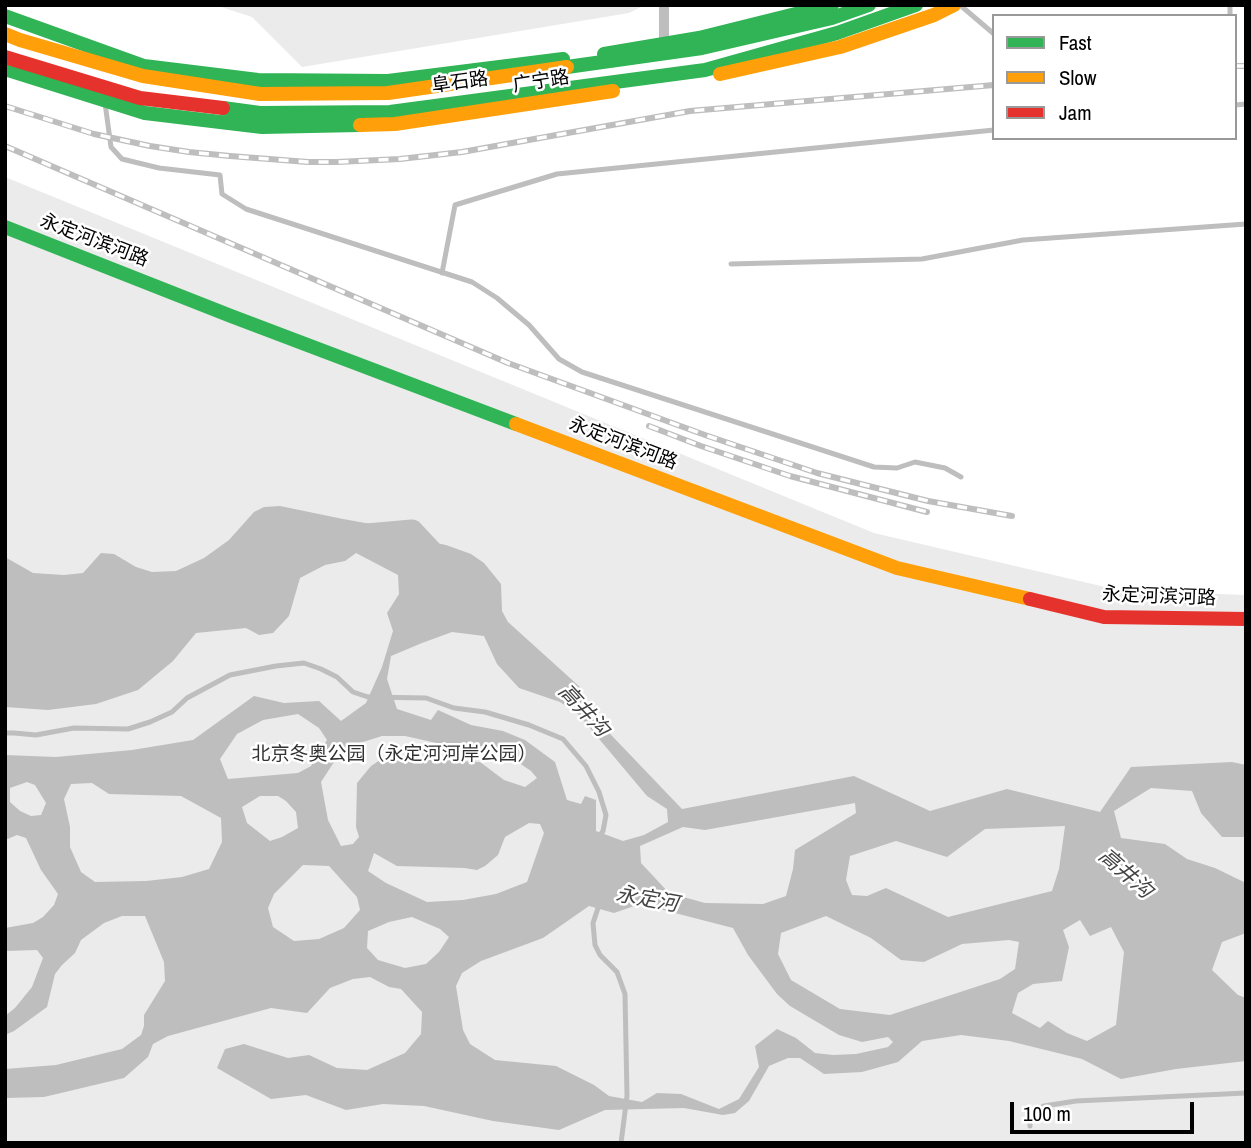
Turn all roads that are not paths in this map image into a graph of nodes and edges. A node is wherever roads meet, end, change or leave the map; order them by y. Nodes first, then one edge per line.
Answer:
1 (664, 5) edge
2 (832, 5) edge
3 (869, 5) edge
4 (916, 5) edge
5 (954, 5) edge
6 (960, 5) edge
7 (5, 16) edge
8 (992, 32) edge
9 (5, 34) edge
10 (664, 43) junction
11 (5, 57) edge
12 (5, 69) edge
13 (105, 100) junction
14 (992, 130) edge
15 (1246, 224) edge
16 (5, 227) edge
17 (731, 264) dead end
18 (443, 272) junction
19 (961, 477) dead end
20 (1246, 619) edge
21 (5, 733) edge
22 (1245, 1093) edge
23 (1246, 1102) edge
24 (1030, 1126) dead end
25 (621, 1143) edge

1 - 10 street
2 - 10 main road, 广宁路
3 - 9 main road, 阜石路
4 - 11 main road, 阜石路
5 - 13 main road, 广宁路
6 - 8 lane
7 - 10 main road, 广宁路
12 - 13 main road, 广宁路
13 - 18 lane
14 - 18 lane
15 - 17 lane
16 - 20 main road, 永定河滨河路
18 - 19 lane
21 - 25 lane
22 - 23 lane
22 - 24 lane

